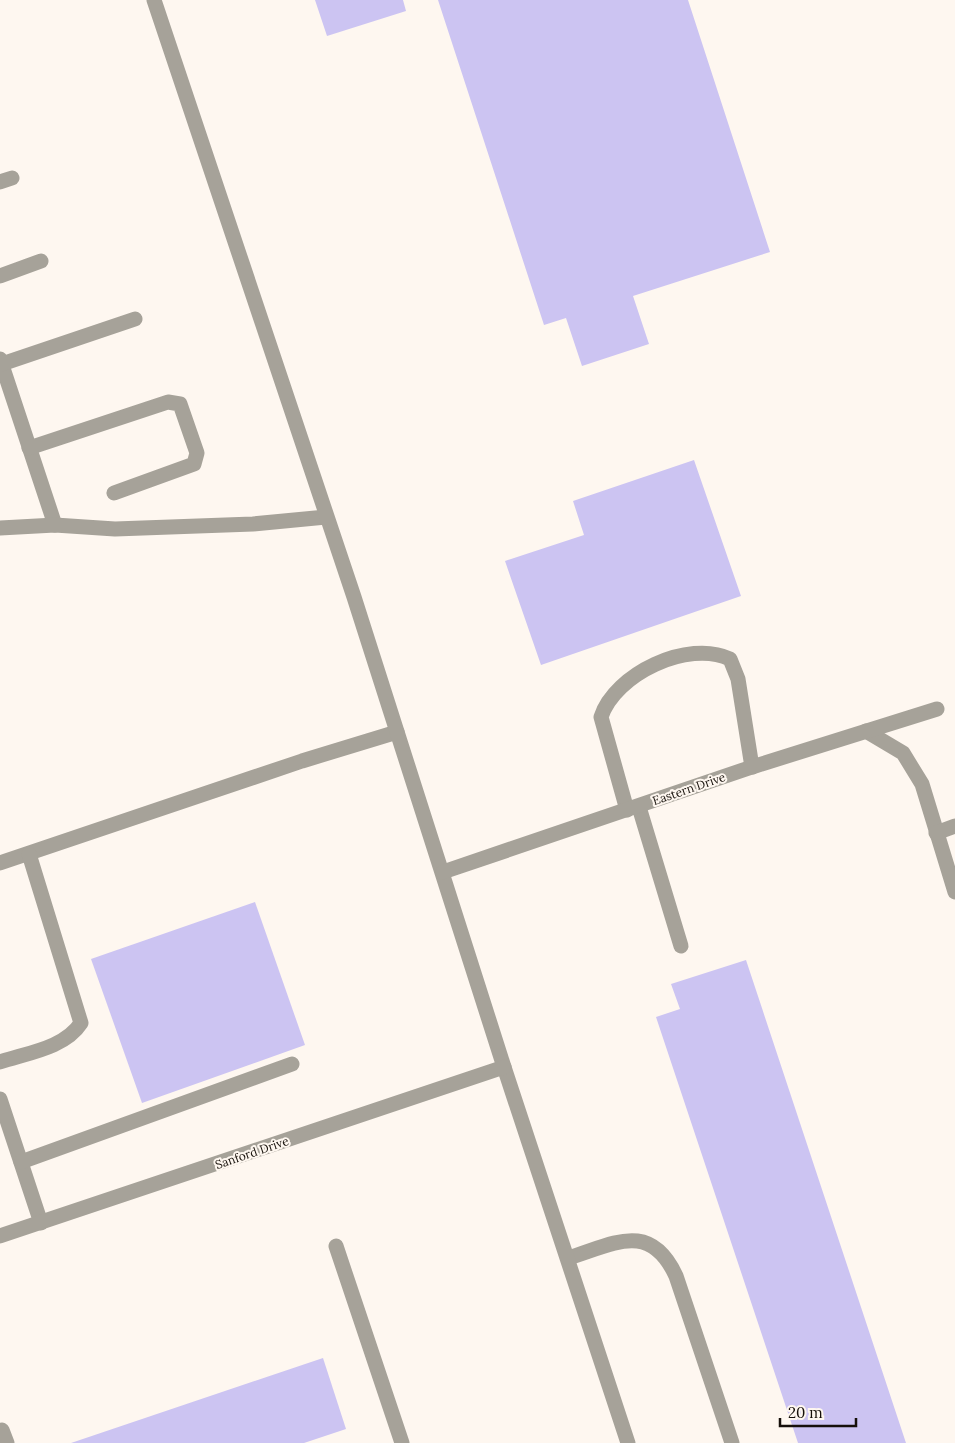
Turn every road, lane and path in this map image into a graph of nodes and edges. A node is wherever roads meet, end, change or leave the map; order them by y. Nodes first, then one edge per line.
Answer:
1 (154, 0) edge
2 (41, 261) dead end
3 (0, 276) edge
4 (135, 319) dead end
5 (1, 362) edge
6 (29, 448) junction
7 (114, 493) dead end
8 (326, 516) junction
9 (2, 525) edge
10 (55, 525) junction
11 (937, 709) dead end
12 (866, 731) junction
13 (397, 732) junction
14 (752, 767) junction
15 (633, 809) junction
16 (955, 826) edge
17 (936, 833) junction
18 (29, 854) junction
19 (0, 862) edge
20 (443, 872) junction
21 (955, 892) edge
22 (681, 946) dead end
23 (0, 1062) edge
24 (292, 1064) dead end
25 (504, 1067) junction
26 (0, 1098) edge
27 (21, 1162) junction
28 (41, 1223) junction
29 (0, 1236) edge
30 (336, 1246) dead end
31 (568, 1258) junction
32 (402, 1443) edge
33 (628, 1443) edge
34 (732, 1443) edge

1 - 8 street
2 - 3 street
4 - 5 street
5 - 6 street
6 - 7 street
6 - 10 street
8 - 10 street
8 - 13 street
9 - 10 street
11 - 12 street, Eastern Drive
12 - 14 street, Eastern Drive
12 - 17 street
13 - 18 street
13 - 20 street
14 - 15 street, Eastern Drive
14 - 15 street
15 - 20 street, Eastern Drive
15 - 22 street
16 - 17 street
17 - 21 street
18 - 19 street
18 - 23 street
20 - 25 street
24 - 27 street
25 - 28 street, Sanford Drive
25 - 31 street
26 - 27 street
27 - 28 street
28 - 29 street, Sanford Drive
30 - 32 street
31 - 33 street
31 - 34 street

